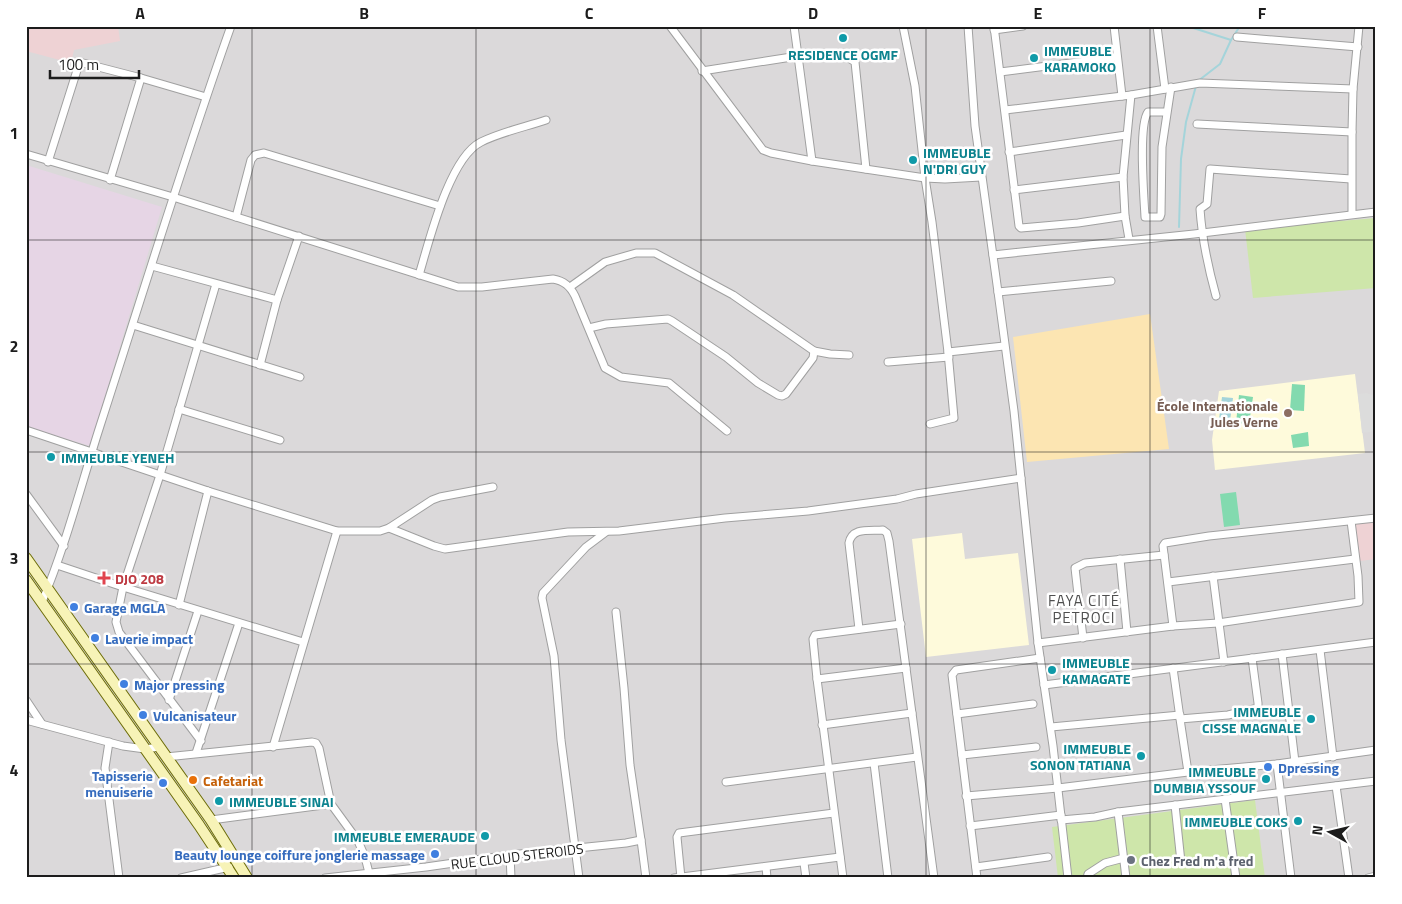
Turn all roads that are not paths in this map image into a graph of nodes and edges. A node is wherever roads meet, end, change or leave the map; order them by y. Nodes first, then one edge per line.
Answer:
1 (231, 26) edge
2 (670, 26) edge
3 (794, 26) edge
4 (903, 26) edge
5 (968, 26) edge
6 (1023, 26) edge
7 (1114, 26) edge
8 (1156, 26) edge
9 (1359, 26) edge
10 (994, 28) edge
11 (1238, 37) dead end
12 (1358, 47) junction
13 (798, 56) junction
14 (1117, 58) junction
15 (702, 71) junction
16 (1000, 72) junction
17 (142, 78) junction
18 (1168, 88) junction
19 (1353, 89) junction
20 (1131, 95) junction
21 (1122, 96) junction
22 (206, 97) junction
23 (1005, 110) junction
24 (1167, 112) junction
25 (546, 120) dead end
26 (1196, 124) dead end
27 (1352, 132) junction
28 (1126, 135) junction
29 (1009, 152) junction
30 (26, 154) edge
31 (812, 161) junction
32 (48, 162) junction
33 (866, 169) junction
34 (982, 177) junction
35 (1122, 177) junction
36 (925, 178) junction
37 (1351, 179) junction
38 (110, 180) junction
39 (1014, 190) junction
40 (174, 197) junction
41 (440, 206) junction
42 (1376, 212) edge
43 (1352, 213) junction
44 (1125, 216) junction
45 (236, 217) junction
46 (1202, 232) junction
47 (299, 236) junction
48 (1129, 239) junction
49 (992, 255) junction
50 (152, 266) junction
51 (419, 275) junction
52 (1111, 281) dead end
53 (216, 284) junction
54 (570, 287) junction
55 (998, 292) junction
56 (1216, 296) dead end
57 (277, 300) junction
58 (133, 325) junction
59 (588, 328) junction
60 (198, 345) junction
61 (1004, 346) junction
62 (814, 351) junction
63 (948, 354) junction
64 (850, 355) dead end
65 (888, 362) dead end
66 (260, 365) junction
67 (300, 377) dead end
68 (179, 409) junction
69 (930, 424) dead end
70 (26, 430) edge
71 (727, 431) dead end
72 (280, 440) dead end
73 (92, 452) junction
74 (160, 475) junction
75 (1021, 478) junction
76 (493, 487) dead end
77 (208, 491) junction
78 (26, 494) edge
79 (1376, 518) edge
80 (1351, 520) junction
81 (388, 528) junction
82 (337, 531) junction
83 (606, 532) junction
84 (64, 546) junction
85 (1164, 555) junction
86 (26, 558) edge
87 (1120, 559) junction
88 (1355, 559) junction
89 (57, 565) junction
90 (1213, 576) junction
91 (26, 580) edge
92 (1168, 582) junction
93 (123, 587) junction
94 (48, 588) junction
95 (42, 602) junction
96 (179, 605) junction
97 (198, 610) junction
98 (616, 612) dead end
99 (239, 623) junction
100 (1218, 623) junction
101 (901, 624) junction
102 (1173, 626) junction
103 (859, 629) junction
104 (1127, 632) junction
105 (1083, 638) junction
106 (303, 642) junction
107 (1038, 643) junction
108 (1375, 644) edge
109 (1320, 650) junction
110 (1282, 654) junction
111 (1040, 658) junction
112 (1252, 658) junction
113 (1224, 662) junction
114 (906, 668) junction
115 (1173, 668) junction
116 (816, 680) junction
117 (1044, 684) junction
118 (26, 700) edge
119 (170, 700) junction
120 (1033, 704) dead end
121 (912, 713) junction
122 (957, 714) junction
123 (1180, 717) junction
124 (26, 720) edge
125 (42, 724) junction
126 (822, 725) junction
127 (1051, 728) junction
128 (201, 741) junction
129 (109, 742) junction
130 (1036, 746) dead end
131 (159, 747) junction
132 (273, 747) junction
133 (145, 749) junction
134 (1376, 750) edge
135 (196, 753) junction
136 (962, 755) junction
137 (166, 757) junction
138 (917, 757) junction
139 (1333, 757) junction
140 (1295, 762) junction
141 (874, 763) junction
142 (1277, 764) junction
143 (828, 768) junction
144 (1188, 772) junction
145 (1376, 781) edge
146 (726, 782) dead end
147 (1336, 786) junction
148 (1058, 788) junction
149 (1280, 793) junction
150 (966, 796) junction
151 (1225, 799) junction
152 (331, 804) junction
153 (1175, 805) junction
154 (1118, 812) junction
155 (834, 813) junction
156 (1061, 818) junction
157 (211, 820) junction
158 (970, 826) junction
159 (641, 840) junction
160 (575, 848) junction
161 (510, 855) junction
162 (840, 857) junction
163 (1048, 857) dead end
164 (1124, 858) junction
165 (804, 862) junction
166 (1181, 862) dead end
167 (229, 867) junction
168 (766, 867) junction
169 (976, 867) junction
170 (369, 875) edge
171 (1376, 876) edge
172 (679, 877) edge
173 (119, 878) edge
174 (181, 878) edge
175 (234, 878) edge
176 (248, 878) edge
177 (325, 878) edge
178 (511, 878) edge
179 (579, 878) edge
180 (646, 878) edge
181 (767, 878) edge
182 (806, 878) edge
183 (843, 878) edge
184 (888, 878) edge
185 (934, 878) edge
186 (977, 878) edge
187 (1068, 878) edge
188 (1087, 878) edge
189 (1126, 878) edge
190 (1236, 878) edge
191 (1291, 878) edge
192 (1349, 878) edge
193 (1368, 878) edge

1 - 22 street
2 - 15 street
3 - 13 street
4 - 36 street
5 - 34 street
6 - 10 street
7 - 14 street
8 - 18 street
9 - 12 street
10 - 16 street
11 - 12 street
12 - 19 street
13 - 15 street
13 - 31 street
13 - 33 street
14 - 16 street
14 - 21 street
15 - 31 street
16 - 23 street
17 - 22 street
17 - 32 street
17 - 38 street
18 - 19 street
18 - 20 street
18 - 24 street
19 - 27 street
20 - 21 street
20 - 28 street
21 - 23 street
22 - 40 street
23 - 29 street
24 - 24 street
25 - 41 street
26 - 27 street
27 - 37 street
28 - 29 street
28 - 35 street
29 - 39 street
30 - 32 street
31 - 33 street
32 - 38 street
33 - 36 street
34 - 36 street
34 - 49 street
35 - 39 street
35 - 44 street
36 - 63 street
37 - 43 street
37 - 46 street
38 - 40 street
39 - 44 street
40 - 45 street
40 - 50 street
41 - 45 street
41 - 51 street
42 - 43 street
43 - 46 street
44 - 48 street
45 - 47 street
46 - 48 street
46 - 56 street
47 - 51 street
47 - 57 street
48 - 49 street
49 - 55 street
50 - 53 street
50 - 58 street
51 - 54 street
52 - 55 street
53 - 57 street
53 - 60 street
54 - 59 street
54 - 62 street
55 - 61 street
57 - 66 street
58 - 60 street
58 - 73 street
59 - 62 street
59 - 71 street
60 - 66 street
60 - 68 street
61 - 63 street
61 - 75 street
62 - 64 street
63 - 65 street
63 - 69 street
66 - 67 street
68 - 72 street
68 - 74 street
70 - 73 street
73 - 74 street
73 - 84 street
74 - 77 street
74 - 93 street
75 - 83 street
75 - 107 street
76 - 81 street
77 - 82 street
77 - 96 street
78 - 84 street
79 - 80 street
80 - 85 street
80 - 88 street
81 - 82 street
81 - 83 street
82 - 106 street
83 - 160 street
84 - 89 street
85 - 87 street
85 - 92 street
86 - 94 main road
87 - 104 street
87 - 105 street
88 - 90 street
88 - 100 street
89 - 93 street
89 - 94 street
90 - 92 street
90 - 100 street
91 - 95 main road
92 - 102 street
93 - 96 street
93 - 119 street
94 - 95 street
94 - 131 main road
95 - 133 main road
96 - 97 street
97 - 99 street
97 - 119 street
98 - 159 street
99 - 106 street
99 - 128 street
100 - 102 street
100 - 113 street
101 - 103 street
101 - 103 street
101 - 114 street
102 - 104 street
103 - 116 street
104 - 105 street
105 - 107 street
106 - 132 street
107 - 111 street
108 - 109 street
109 - 110 street
109 - 139 street
110 - 112 street
110 - 140 street
111 - 117 street
111 - 122 street
112 - 113 street
112 - 123 street
113 - 115 street
114 - 116 street
114 - 121 street
115 - 117 street
115 - 123 street
116 - 126 street
117 - 127 street
118 - 125 street
119 - 128 street
120 - 122 street
121 - 126 street
121 - 138 street
122 - 136 street
123 - 127 street
123 - 144 street
124 - 125 street
125 - 129 street
126 - 143 street
127 - 148 street
128 - 135 street
129 - 133 street
129 - 173 street
130 - 136 street
131 - 133 street
131 - 137 main road
132 - 135 street
132 - 152 street
133 - 167 main road
134 - 139 street
135 - 137 street
136 - 150 street
137 - 157 main road
138 - 141 street
138 - 185 street
139 - 140 street
140 - 142 street
141 - 143 street
141 - 184 street
142 - 144 street
142 - 149 street
143 - 146 street
143 - 155 street
144 - 148 street
145 - 147 street
147 - 149 street
147 - 192 street
148 - 150 street
148 - 156 street
149 - 151 street
149 - 191 street
150 - 158 street
151 - 153 street
151 - 190 street
152 - 157 street
152 - 170 street
153 - 154 street
153 - 166 street
154 - 156 street
154 - 164 street
155 - 162 street
155 - 172 street
156 - 158 street
156 - 187 street
157 - 176 main road
158 - 169 street
159 - 160 street, RUE CLOUD STEROIDS
159 - 180 street
160 - 161 street, RUE CLOUD STEROIDS
160 - 179 street
161 - 170 street, RUE CLOUD STEROIDS
161 - 178 street
162 - 165 street
162 - 183 street
163 - 169 street
164 - 188 street
164 - 189 street
165 - 168 street
165 - 182 street
167 - 174 street
167 - 175 main road
168 - 172 street
168 - 181 street
169 - 186 street
170 - 177 street, RUE CLOUD STEROIDS
171 - 193 street

